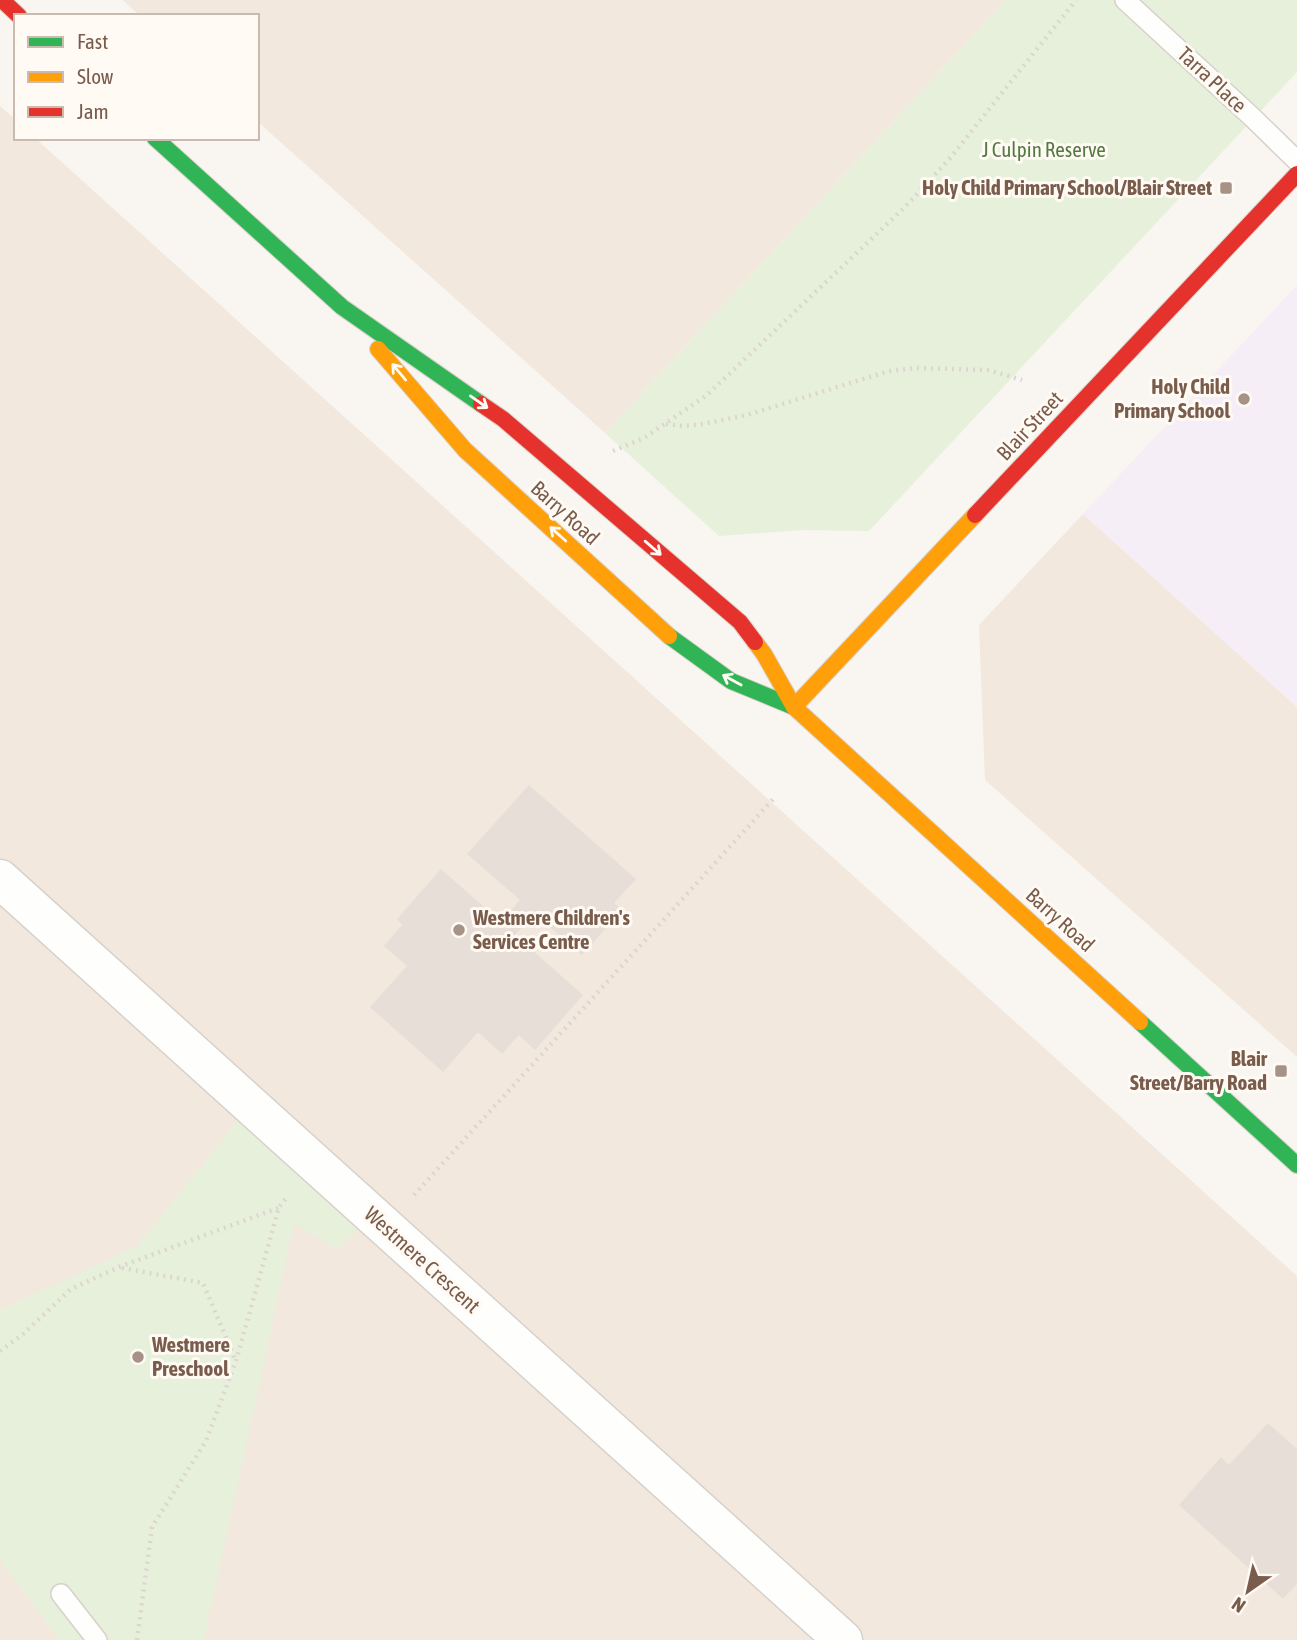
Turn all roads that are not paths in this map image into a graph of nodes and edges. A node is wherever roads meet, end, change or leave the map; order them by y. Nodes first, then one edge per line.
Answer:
1 (2, 0) edge
2 (1125, 0) edge
3 (17, 14) edge
4 (157, 140) edge
5 (1297, 161) edge
6 (1297, 174) edge
7 (342, 307) junction
8 (794, 707) junction
9 (0, 879) edge
10 (1297, 1165) edge
11 (61, 1594) dead end
12 (97, 1640) edge
13 (843, 1640) edge

1 - 3 main road
2 - 5 lane, Tarra Place
4 - 7 main road, Barry Road
6 - 8 main road, Blair Street
7 -> 8 main road, Barry Road
8 -> 7 main road, Barry Road
8 - 10 main road, Barry Road
9 - 13 street, Westmere Crescent
11 - 12 lane

